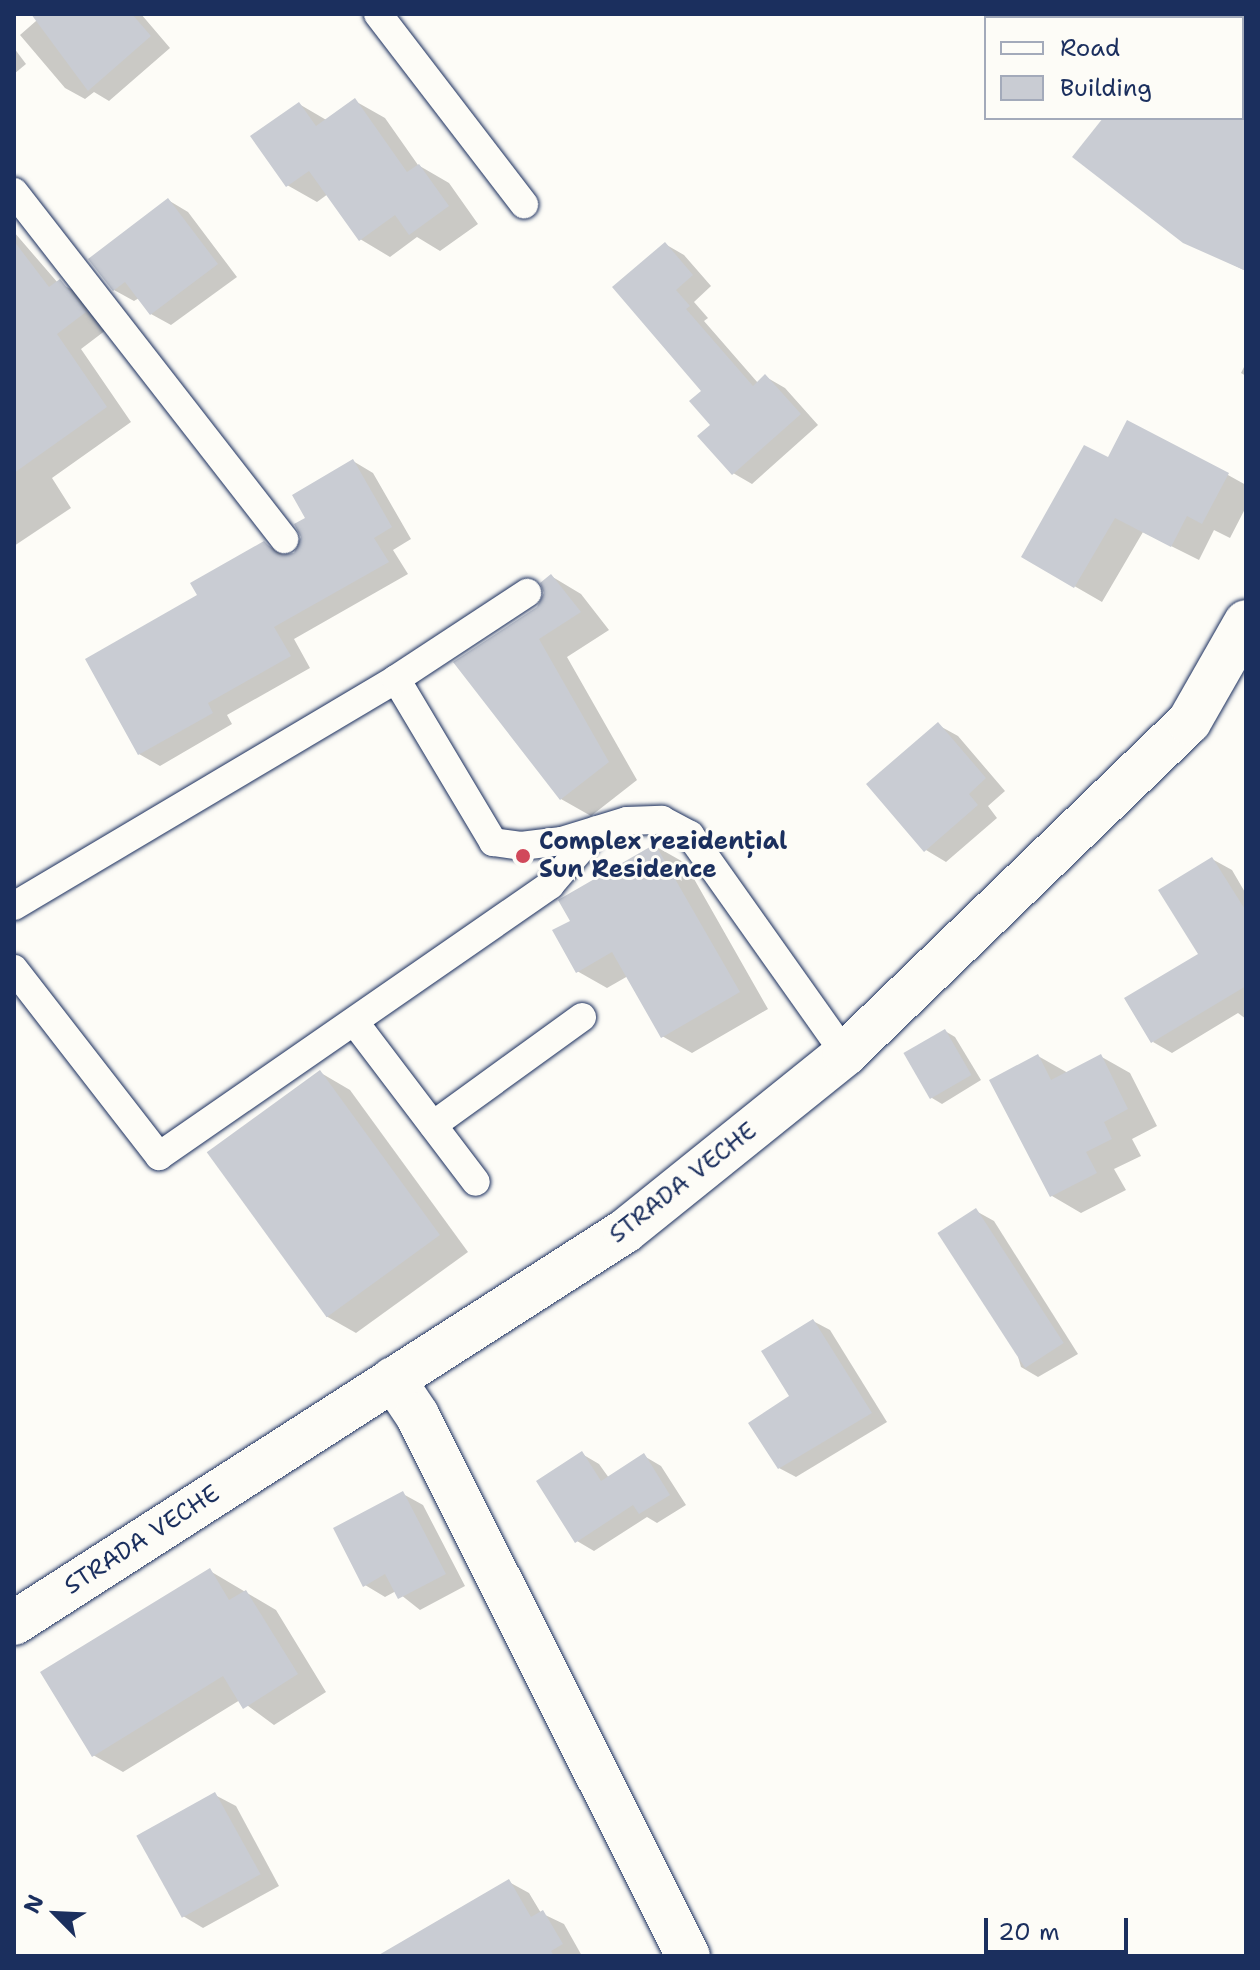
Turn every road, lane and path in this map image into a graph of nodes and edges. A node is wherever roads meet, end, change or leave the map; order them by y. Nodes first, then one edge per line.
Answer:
1 (378, 14) edge
2 (14, 192) edge
3 (524, 204) dead end
4 (284, 539) dead end
5 (527, 593) dead end
6 (1246, 622) edge
7 (396, 679) junction
8 (597, 830) junction
9 (14, 906) edge
10 (14, 969) edge
11 (582, 1017) dead end
12 (356, 1024) junction
13 (845, 1054) junction
14 (433, 1125) junction
15 (476, 1182) dead end
16 (393, 1379) junction
17 (14, 1623) edge
18 (688, 1956) edge

1 - 3 lane
2 - 4 lane
5 - 7 lane
6 - 13 street, STRADA VECHE
7 - 8 lane
7 - 9 lane
8 - 12 lane
8 - 13 lane
10 - 12 lane
11 - 14 lane
12 - 14 lane
13 - 16 street, STRADA VECHE
14 - 15 lane
16 - 17 street, STRADA VECHE
16 - 18 street

